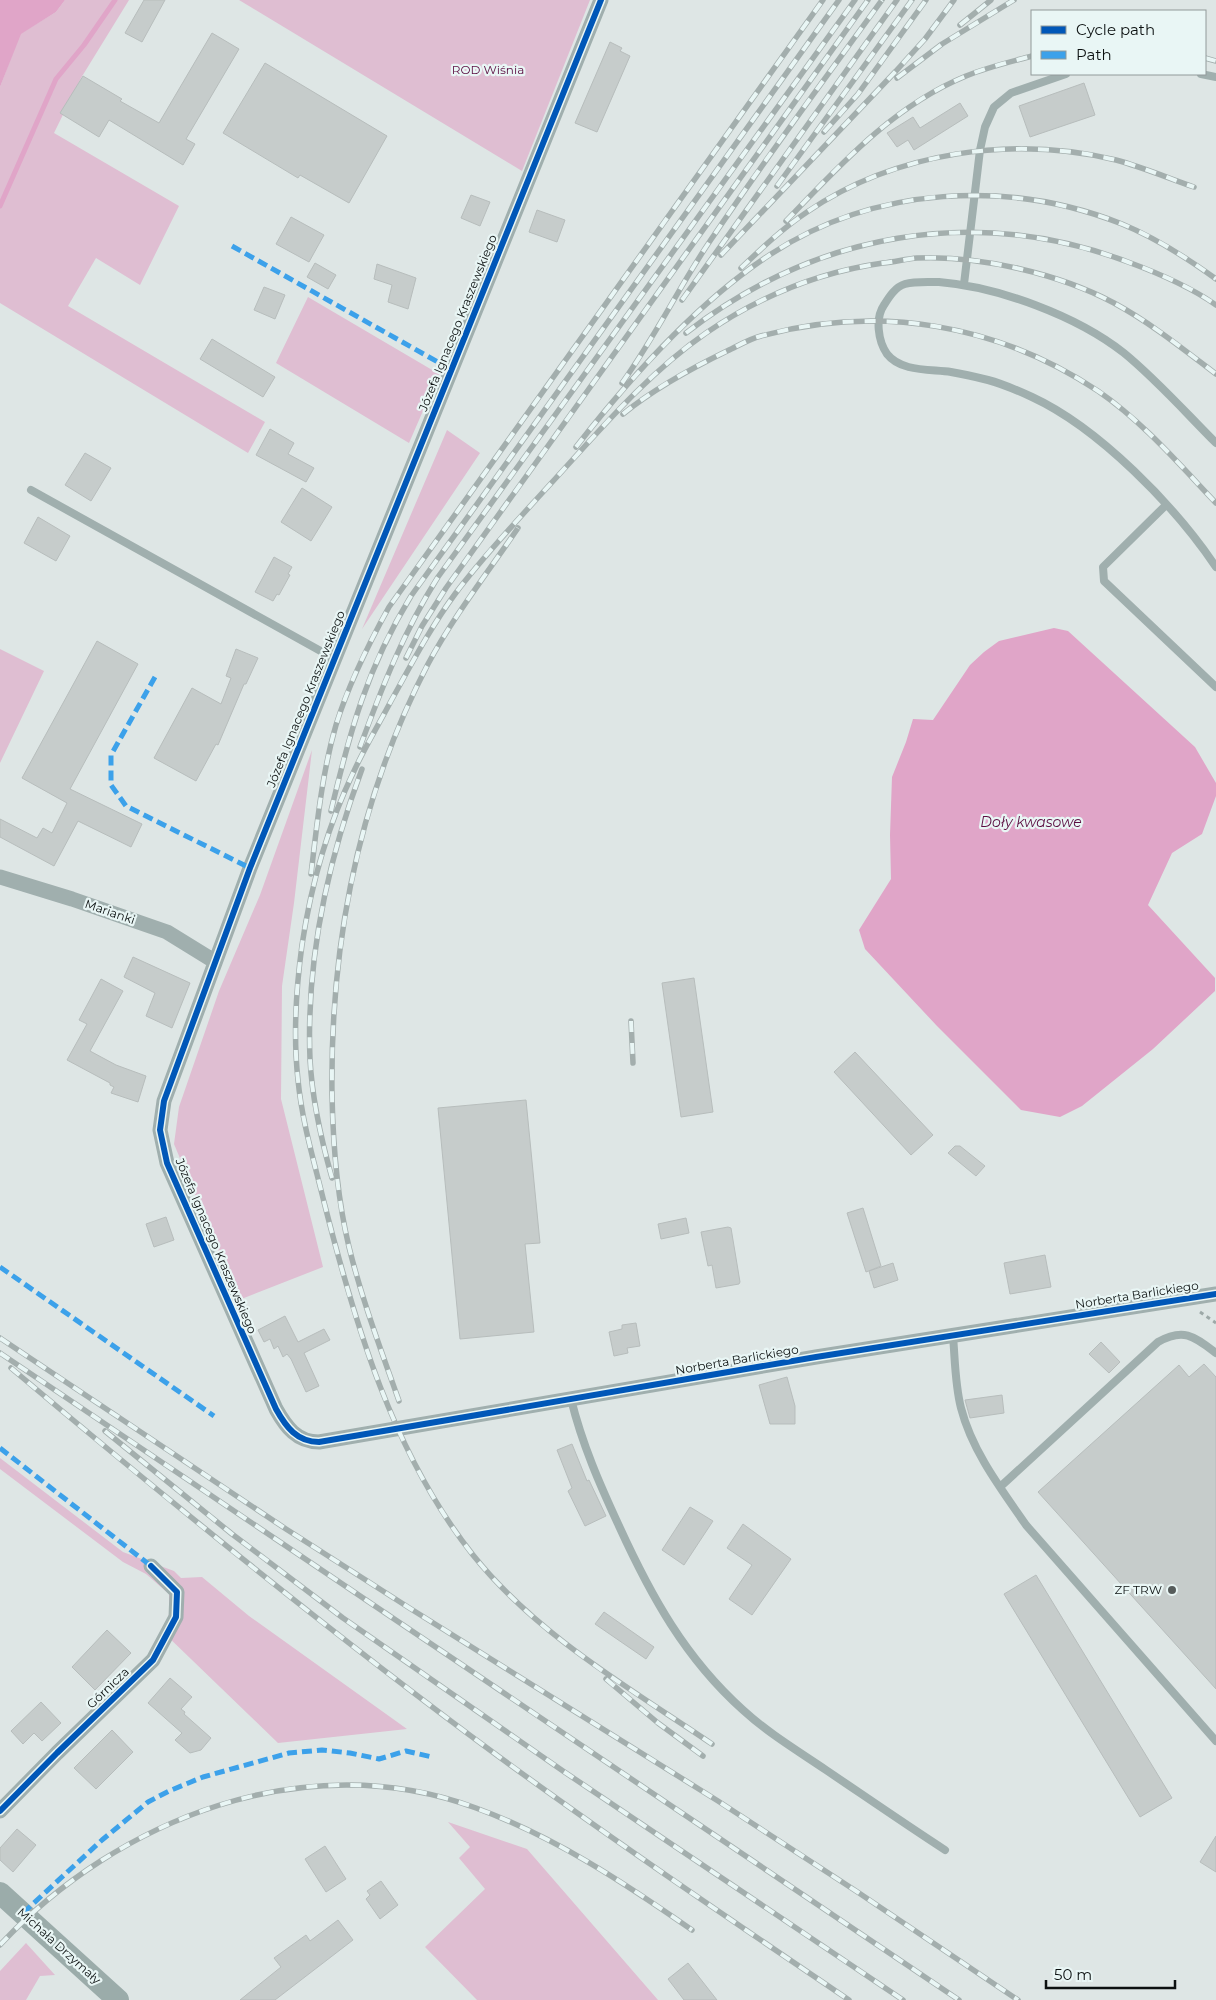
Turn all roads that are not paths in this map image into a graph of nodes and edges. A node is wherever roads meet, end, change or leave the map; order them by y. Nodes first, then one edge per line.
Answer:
1 (601, 0) edge
2 (1063, 75) edge
3 (964, 284) junction
4 (1216, 443) edge
5 (31, 490) dead end
6 (1166, 505) junction
7 (1216, 567) edge
8 (335, 659) junction
9 (1216, 687) edge
10 (0, 876) edge
11 (214, 961) junction
12 (1214, 1297) edge
13 (953, 1336) junction
14 (1216, 1353) edge
15 (571, 1399) junction
16 (276, 1409) joint
17 (1000, 1487) junction
18 (150, 1566) dead end
19 (1216, 1741) edge
20 (0, 1811) edge
21 (945, 1850) dead end
22 (0, 1893) edge
23 (118, 2000) edge

1 - 8 street, Józefa Ignacego Kraszewskiego
2 - 3 lane
3 - 4 lane
3 - 6 lane
5 - 8 lane
6 - 7 lane
6 - 9 lane
8 - 11 street, Józefa Ignacego Kraszewskiego
10 - 11 street, Marianki
11 - 16 street, Józefa Ignacego Kraszewskiego
12 - 13 street, Norberta Barlickiego
13 - 15 street, Norberta Barlickiego
13 - 17 lane
14 - 17 lane
15 - 16 street, Norberta Barlickiego
15 - 21 lane
17 - 19 lane
18 - 20 street, Górnicza
22 - 23 street, Michała Drzymały

